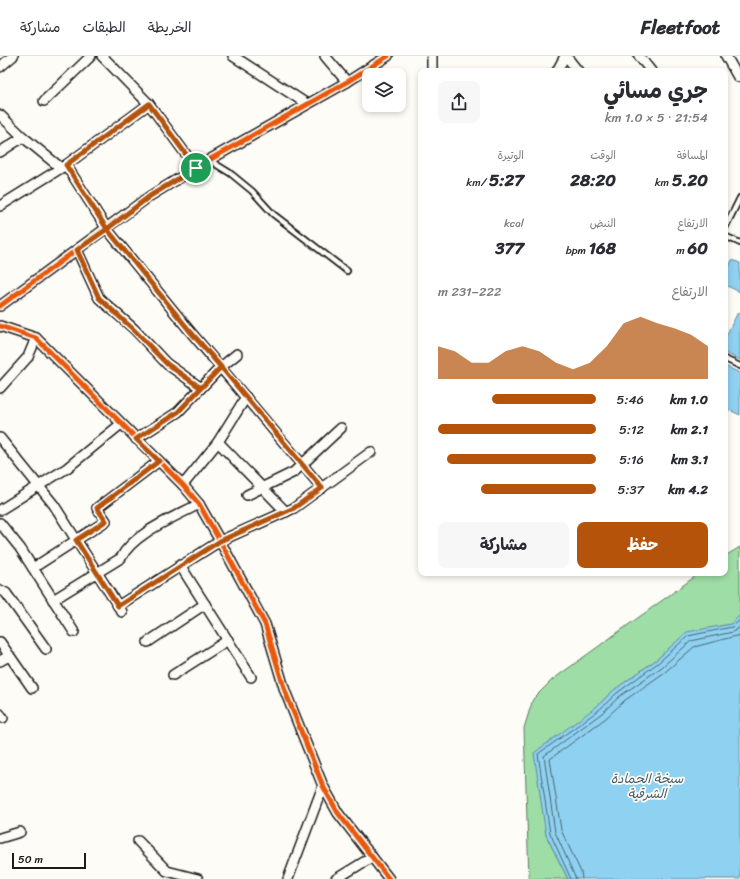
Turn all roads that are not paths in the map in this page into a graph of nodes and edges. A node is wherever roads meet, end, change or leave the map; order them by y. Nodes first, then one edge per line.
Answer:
1 (13, 56) edge
2 (91, 56) edge
3 (102, 56) edge
4 (233, 56) edge
5 (325, 56) edge
6 (388, 56) edge
7 (432, 56) edge
8 (566, 56) edge
9 (639, 56) edge
10 (726, 56) edge
11 (0, 67) edge
12 (432, 68) edge
13 (559, 68) edge
14 (576, 68) edge
15 (649, 68) edge
16 (738, 77) dead end
17 (347, 82) junction
18 (44, 101) dead end
19 (149, 104) junction
20 (307, 104) junction
21 (0, 115) edge
22 (23, 138) junction
23 (0, 152) edge
24 (209, 160) junction
25 (64, 166) junction
26 (196, 168) junction
27 (740, 198) edge
28 (0, 206) edge
29 (728, 222) edge
30 (107, 229) junction
31 (728, 237) edge
32 (740, 243) edge
33 (77, 250) junction
34 (347, 271) dead end
35 (0, 306) edge
36 (0, 326) edge
37 (36, 338) junction
38 (237, 354) dead end
39 (728, 360) edge
40 (740, 366) edge
41 (221, 367) junction
42 (0, 388) edge
43 (201, 388) junction
44 (246, 397) junction
45 (121, 424) junction
46 (341, 428) dead end
47 (0, 438) edge
48 (136, 439) junction
49 (218, 442) junction
50 (371, 452) dead end
51 (159, 461) junction
52 (302, 465) junction
53 (183, 485) junction
54 (40, 487) junction
55 (263, 487) junction
56 (322, 488) junction
57 (247, 495) dead end
58 (198, 504) junction
59 (0, 510) edge
60 (286, 512) junction
61 (0, 523) edge
62 (76, 540) junction
63 (220, 541) junction
64 (180, 565) junction
65 (33, 568) junction
66 (97, 572) junction
67 (0, 590) edge
68 (54, 600) junction
69 (205, 604) junction
70 (74, 632) dead end
71 (228, 640) junction
72 (0, 642) edge
73 (148, 642) dead end
74 (46, 649) dead end
75 (9, 656) junction
76 (0, 661) edge
77 (172, 675) dead end
78 (250, 677) dead end
79 (32, 688) dead end
80 (323, 786) junction
81 (20, 832) dead end
82 (0, 838) edge
83 (138, 841) dead end
84 (372, 857) junction
85 (166, 875) edge
86 (198, 879) edge
87 (288, 879) edge
88 (336, 879) edge
89 (389, 879) edge

1 - 11 street
2 - 18 street
3 - 19 street
4 - 20 street
5 - 17 street
6 - 17 street
7 - 12 street
8 - 13 street
8 - 14 street
9 - 15 street
10 - 16 street
17 - 20 street
19 - 25 street
19 - 26 street
20 - 24 street
21 - 22 street
22 - 23 street
22 - 25 street
24 - 26 street
24 - 34 lane
25 - 28 street
25 - 30 street
26 - 30 street
27 - 29 lane
30 - 33 street
30 - 41 street
31 - 32 lane
33 - 35 street
33 - 43 street
36 - 37 street
37 - 42 street
37 - 45 street
38 - 41 street
39 - 40 lane
41 - 43 street
41 - 44 street
43 - 48 street
44 - 49 street
44 - 52 street
45 - 48 street
45 - 54 street
46 - 52 street
47 - 54 street
48 - 51 street
49 - 53 street
49 - 55 street
50 - 56 street
51 - 53 street
51 - 62 street
52 - 55 street
52 - 56 street
53 - 58 street
54 - 59 street
54 - 62 street
55 - 57 street
55 - 60 street
56 - 60 street
58 - 63 street
58 - 66 street
60 - 63 street
61 - 65 street
62 - 65 street
62 - 66 street
63 - 64 street
63 - 80 street
64 - 66 street
64 - 69 street
65 - 68 street
66 - 68 street
67 - 74 street
68 - 70 street
69 - 71 street
69 - 73 street
71 - 77 street
71 - 78 street
72 - 75 street
75 - 76 street
75 - 79 street
80 - 84 street
80 - 87 street
81 - 82 street
83 - 85 street
84 - 88 street
84 - 89 street
85 - 86 street

